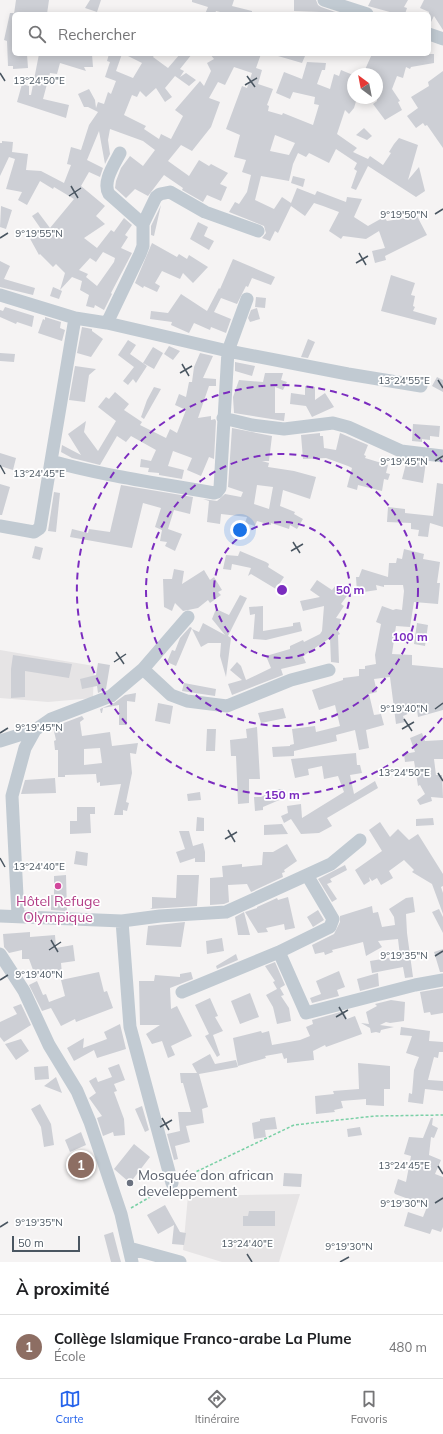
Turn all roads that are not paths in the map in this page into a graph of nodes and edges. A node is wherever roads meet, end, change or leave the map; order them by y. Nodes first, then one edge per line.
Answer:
1 (324, 0) edge
2 (361, 12) edge
3 (431, 35) edge
4 (443, 38) edge
5 (120, 153) dead end
6 (143, 224) junction
7 (258, 231) dead end
8 (0, 295) edge
9 (247, 299) dead end
10 (75, 318) junction
11 (107, 323) junction
12 (228, 351) junction
13 (421, 386) dead end
14 (223, 418) junction
15 (443, 456) edge
16 (51, 461) junction
17 (0, 526) edge
18 (188, 618) dead end
19 (143, 669) junction
20 (329, 670) dead end
21 (35, 730) junction
22 (0, 741) edge
23 (360, 840) dead end
24 (307, 876) junction
25 (0, 916) edge
26 (18, 916) junction
27 (122, 921) junction
28 (279, 952) junction
29 (0, 954) edge
30 (443, 980) edge
31 (182, 992) dead end
32 (172, 1183) road end
33 (129, 1248) junction
34 (132, 1262) edge
35 (180, 1262) edge

1 - 2 street
3 - 4 street
5 - 6 street
6 - 7 street
6 - 11 street
8 - 10 street
9 - 12 street
10 - 11 street
10 - 16 street
11 - 12 street
12 - 13 street
12 - 14 street
14 - 15 street
14 - 16 street
16 - 17 street
18 - 19 street
19 - 20 street
19 - 21 street
21 - 22 street
21 - 26 street
23 - 24 street
24 - 27 street
24 - 28 street
25 - 26 street
26 - 27 street
27 - 32 street
28 - 30 street
28 - 31 street
29 - 33 street
33 - 34 street
33 - 35 street

